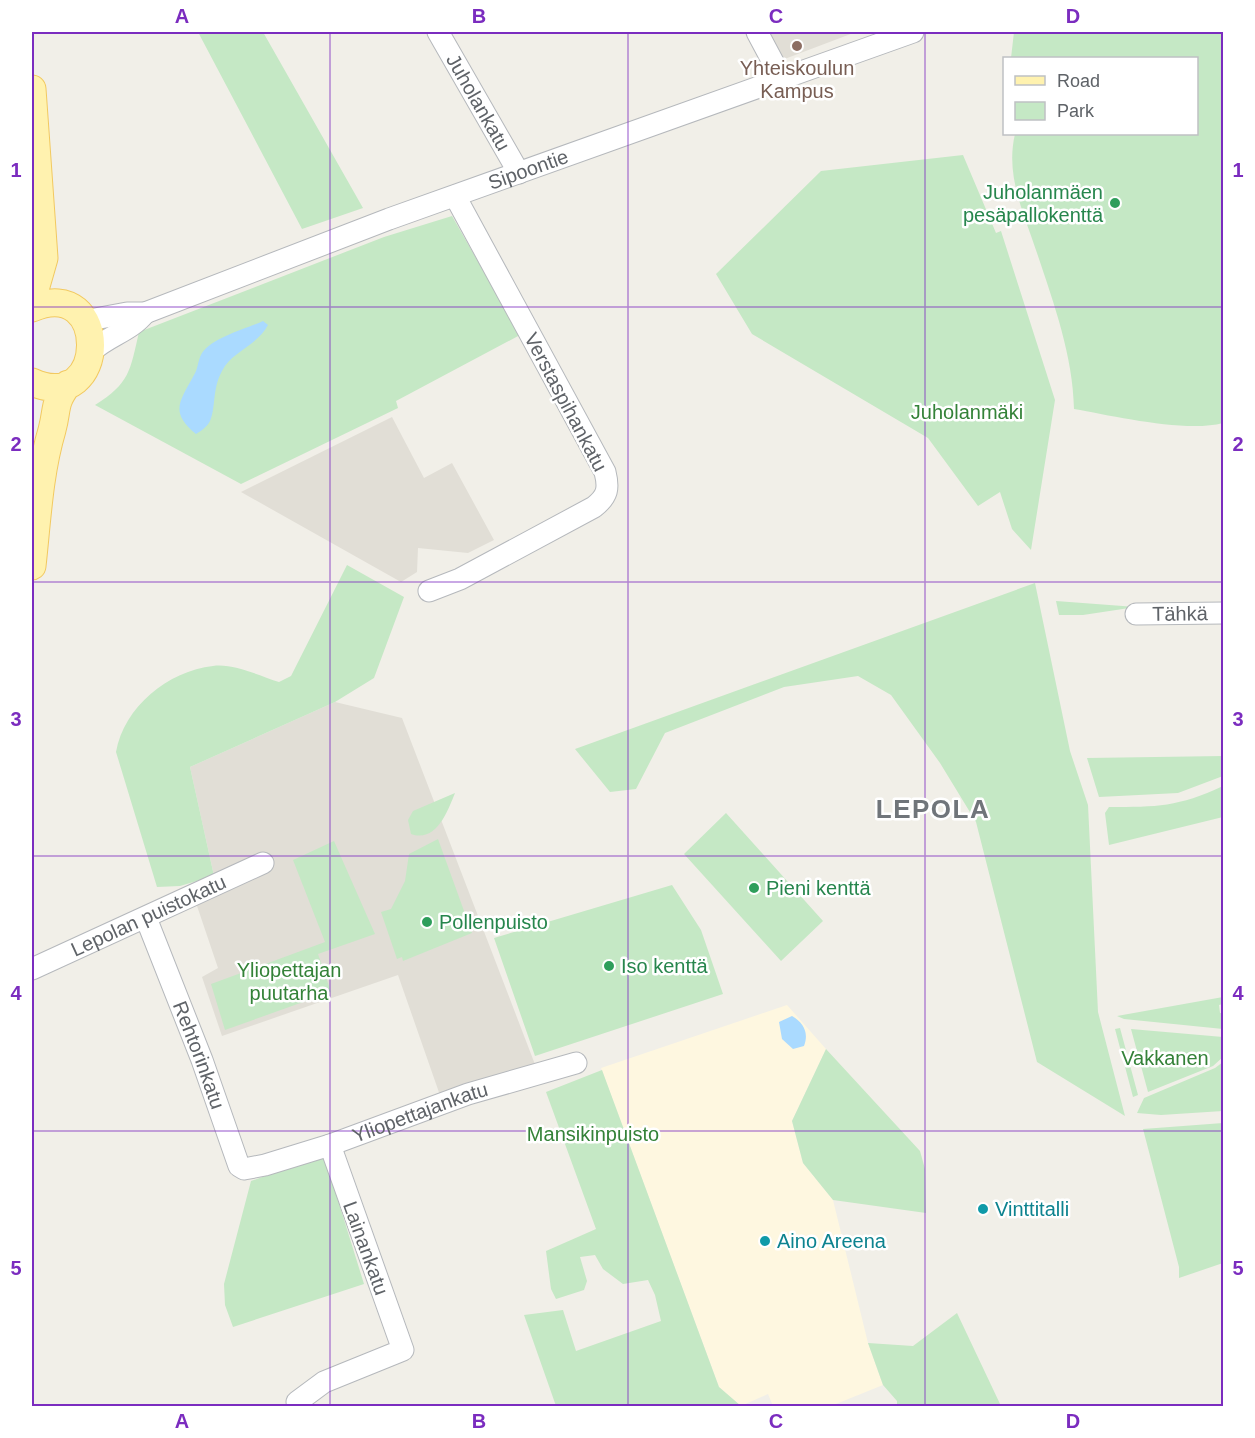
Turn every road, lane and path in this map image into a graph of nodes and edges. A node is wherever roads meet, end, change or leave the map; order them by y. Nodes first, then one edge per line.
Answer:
1 (438, 32) edge
2 (757, 32) edge
3 (913, 32) edge
4 (782, 79) junction
5 (32, 89) edge
6 (519, 172) junction
7 (455, 196) junction
8 (44, 258) junction
9 (32, 300) edge
10 (32, 308) edge
11 (145, 313) junction
12 (76, 314) junction
13 (92, 351) junction
14 (32, 382) edge
15 (68, 384) junction
16 (32, 391) edge
17 (45, 450) junction
18 (32, 566) edge
19 (429, 591) dead end
20 (1224, 613) edge
21 (1136, 614) dead end
22 (263, 863) dead end
23 (146, 918) junction
24 (32, 969) edge
25 (576, 1063) dead end
26 (330, 1145) junction
27 (265, 1165) joint
28 (298, 1404) edge

1 - 6 street, Juholankatu
2 - 4 street
3 - 4 street, Sipoontie
4 - 6 street, Sipoontie
5 - 8 main road
6 - 7 street, Sipoontie
7 - 11 street, Sipoontie
7 - 19 street, Verstaspihankatu
8 - 9 main road
8 - 12 main road
10 - 12 main road
11 - 12 street, Sipoontie
11 - 13 street, Sipoontie
12 - 13 main road
13 - 15 main road
14 - 15 main road
15 - 17 main road
16 - 17 main road
17 - 18 main road
20 - 21 street, Tähkä
22 - 23 street, Lepolan puistokatu
23 - 24 street, Lepolan puistokatu
23 - 27 street, Rehtorinkatu
25 - 26 street, Yliopettajankatu
26 - 27 street, Yliopettajankatu
26 - 28 street, Lainankatu

